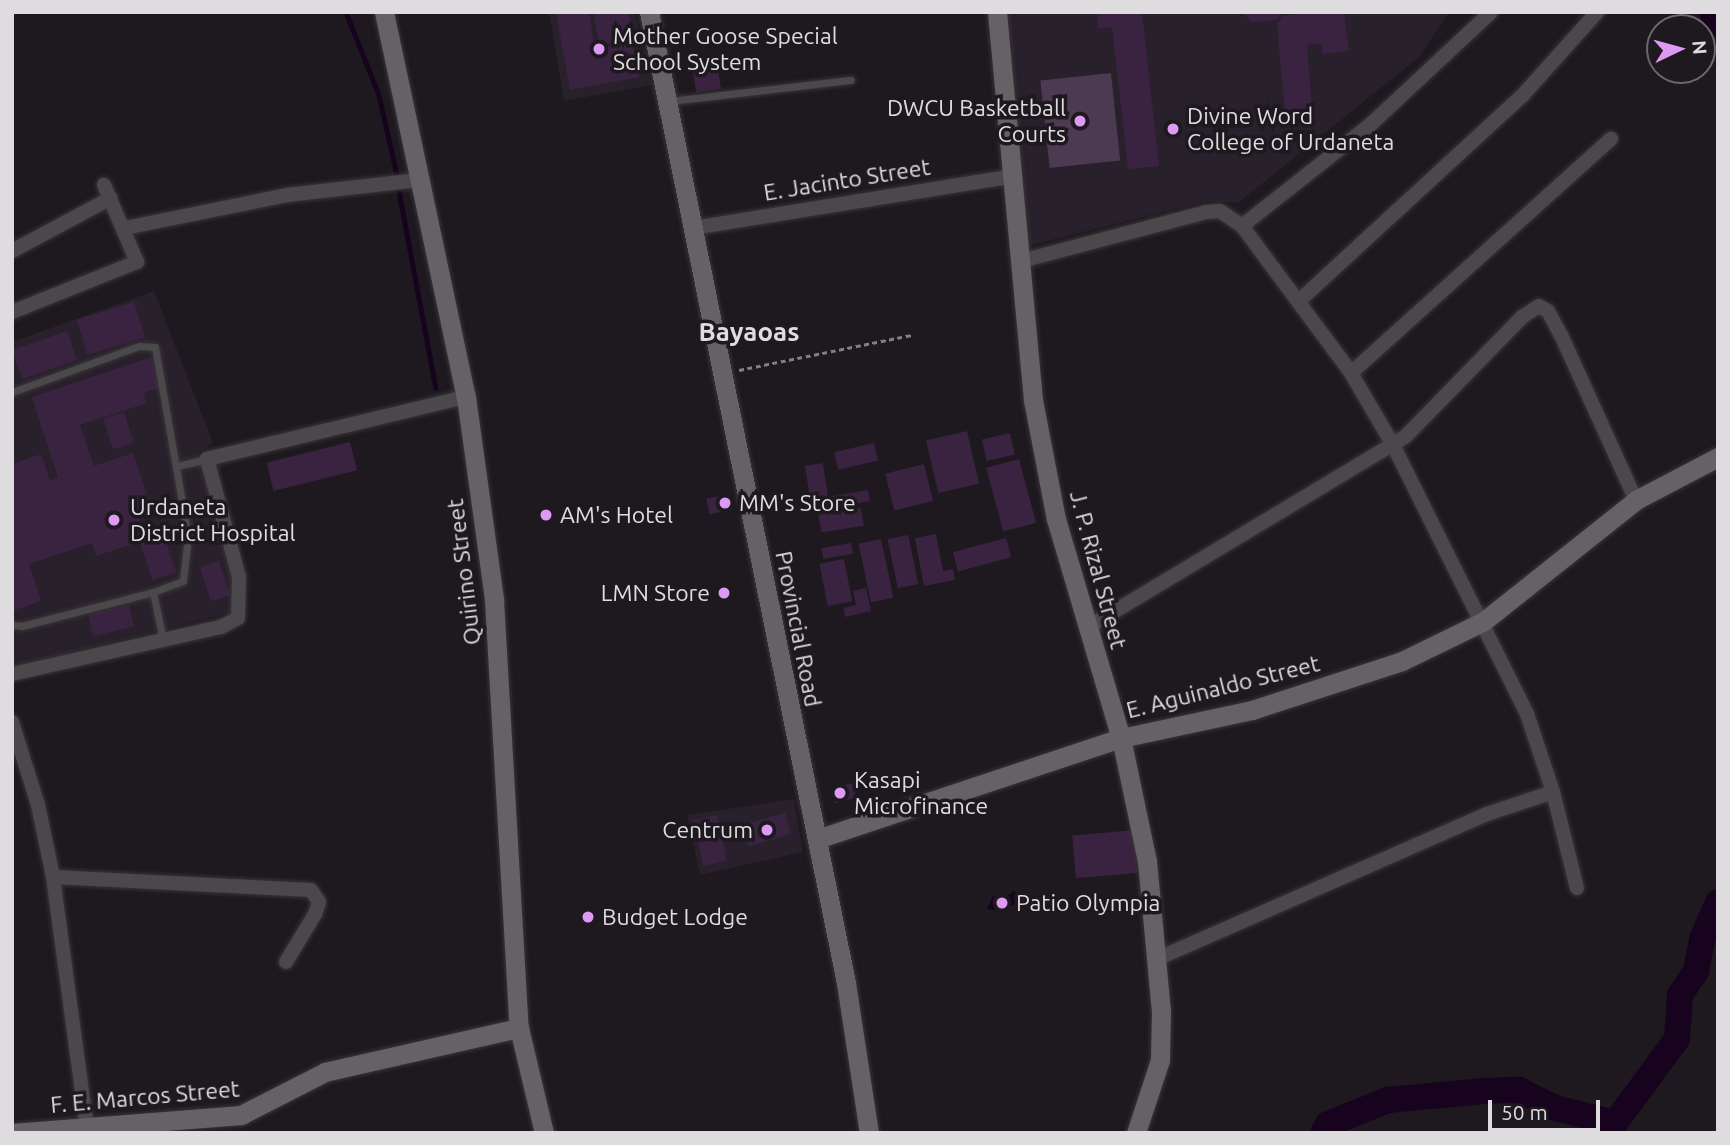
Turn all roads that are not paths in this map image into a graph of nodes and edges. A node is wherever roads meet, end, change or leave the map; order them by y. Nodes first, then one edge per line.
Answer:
1 (384, 12) edge
2 (649, 12) edge
3 (997, 12) edge
4 (1491, 12) edge
5 (1597, 12) edge
6 (851, 80) dead end
7 (668, 101) junction
8 (1612, 139) dead end
9 (1009, 177) junction
10 (419, 180) junction
11 (1242, 226) junction
12 (125, 228) junction
13 (693, 228) junction
14 (12, 251) edge
15 (1021, 261) junction
16 (1300, 300) junction
17 (12, 312) edge
18 (1351, 373) junction
19 (12, 392) edge
20 (466, 397) junction
21 (1393, 445) junction
22 (1718, 457) edge
23 (207, 459) junction
24 (177, 466) junction
25 (1636, 500) junction
26 (153, 592) junction
27 (1484, 621) junction
28 (12, 625) edge
29 (1087, 628) junction
30 (163, 640) junction
31 (12, 674) edge
32 (12, 722) edge
33 (1121, 738) junction
34 (1553, 792) junction
35 (817, 839) junction
36 (54, 877) junction
37 (1577, 888) dead end
38 (1156, 959) junction
39 (286, 962) dead end
40 (519, 1028) junction
41 (88, 1128) junction
42 (12, 1132) edge
43 (544, 1133) edge
44 (869, 1133) edge
45 (1136, 1133) edge

1 - 10 street, Quirino Street
2 - 7 street, Provincial Road
3 - 9 street, J. P. Rizal Street
4 - 11 street
5 - 16 street
6 - 7 lane
7 - 13 street, Provincial Road
8 - 18 street
9 - 13 street, E. Jacinto Street
9 - 15 street, J. P. Rizal Street
10 - 12 street
10 - 20 street, Quirino Street
11 - 15 street
11 - 16 street
12 - 14 street
12 - 17 street
13 - 35 street, Provincial Road
15 - 29 street, J. P. Rizal Street
16 - 18 street
18 - 21 street
19 - 24 lane
20 - 23 street
20 - 40 street, Quirino Street
21 - 25 street
21 - 27 street
21 - 29 street
22 - 25 street, E. Aguinaldo Street
23 - 24 lane
23 - 30 street
24 - 26 lane
25 - 27 street, E. Aguinaldo Street
26 - 28 lane
26 - 30 lane
27 - 33 street, E. Aguinaldo Street
27 - 34 street
29 - 33 street, J. P. Rizal Street
30 - 31 street
32 - 36 street
33 - 35 street, E. Aguinaldo Street
33 - 38 street, J. P. Rizal Street
34 - 37 street
34 - 38 street
35 - 44 street, Provincial Road
36 - 39 street
36 - 41 street
38 - 45 street, J. P. Rizal Street
40 - 41 street, F. E. Marcos Street
40 - 43 street, Quirino Street
41 - 42 street, F. E. Marcos Street

